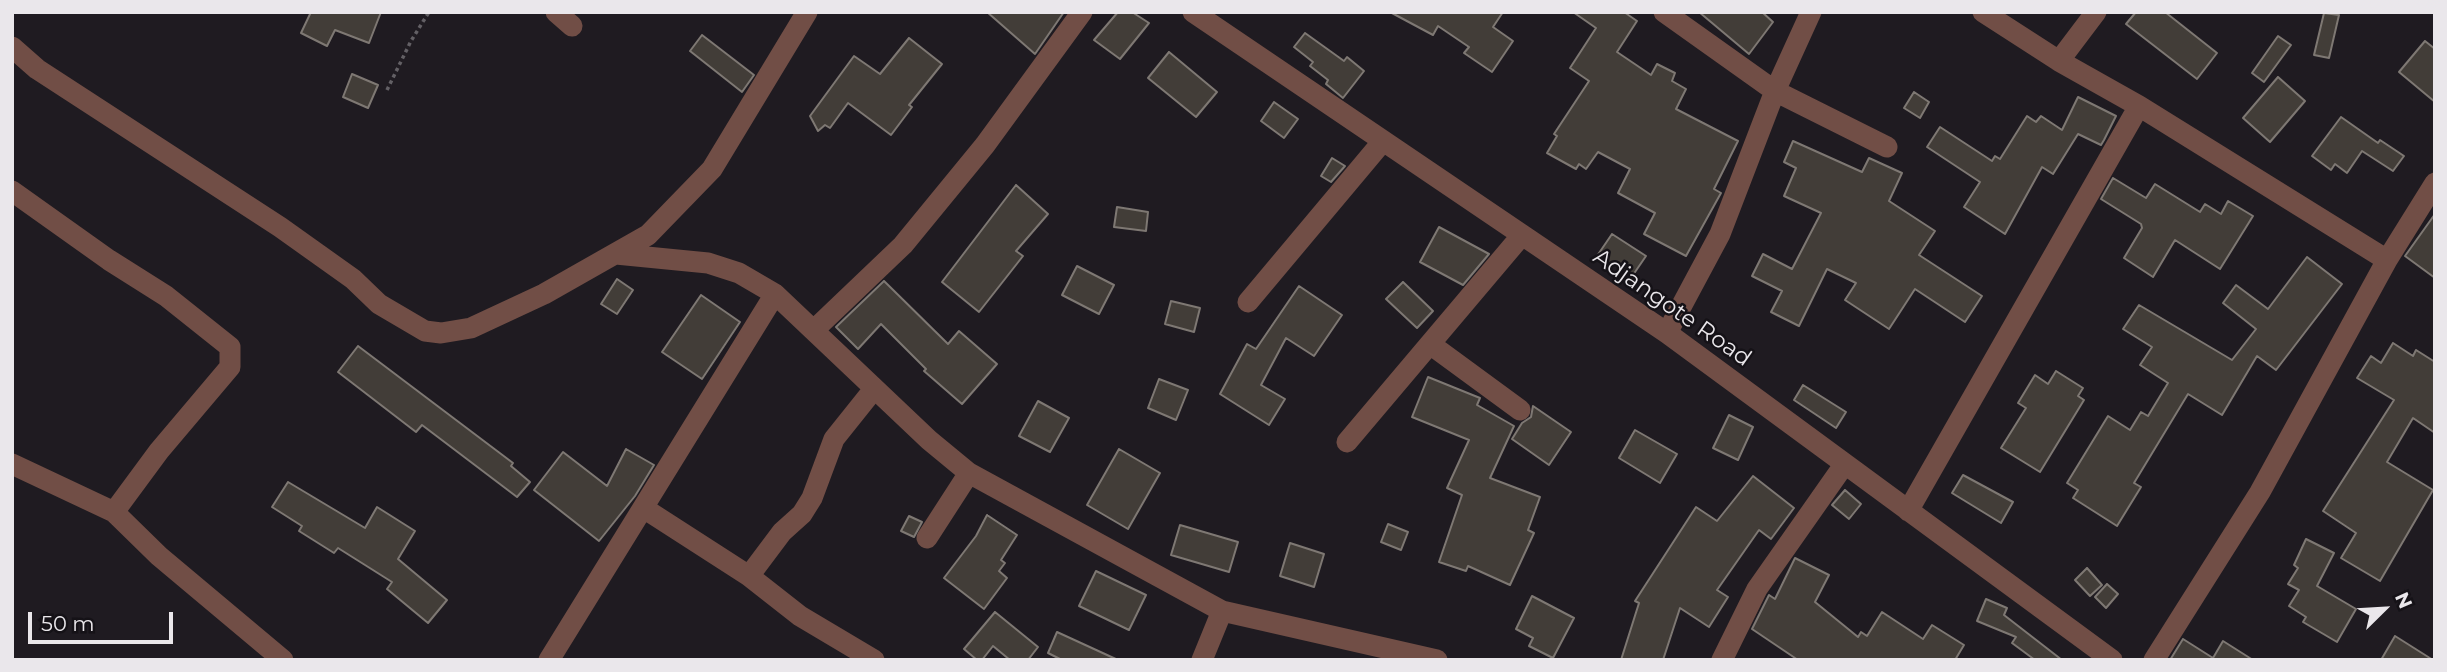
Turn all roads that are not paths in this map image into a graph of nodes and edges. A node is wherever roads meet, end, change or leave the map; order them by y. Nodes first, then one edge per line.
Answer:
1 (556, 12) edge
2 (807, 12) edge
3 (1082, 12) edge
4 (1193, 12) edge
5 (1664, 12) edge
6 (1811, 12) edge
7 (1983, 12) edge
8 (2096, 12) edge
9 (572, 26) dead end
10 (12, 47) edge
11 (2059, 61) junction
12 (1775, 92) junction
13 (2140, 106) junction
14 (1383, 141) junction
15 (1887, 147) dead end
16 (2435, 183) edge
17 (12, 191) edge
18 (1522, 235) junction
19 (615, 254) junction
20 (2387, 260) junction
21 (775, 294) junction
22 (1248, 302) dead end
23 (815, 329) junction
24 (1667, 333) junction
25 (1430, 344) junction
26 (874, 389) junction
27 (1520, 410) dead end
28 (1347, 443) dead end
29 (12, 464) edge
30 (1844, 465) junction
31 (969, 473) junction
32 (645, 509) junction
33 (114, 512) junction
34 (1908, 512) junction
35 (928, 538) dead end
36 (749, 576) junction
37 (1222, 611) junction
38 (283, 660) edge
39 (549, 660) edge
40 (874, 660) edge
41 (1202, 660) edge
42 (1437, 660) edge
43 (1722, 660) edge
44 (2112, 660) edge
45 (2154, 660) edge

1 - 9 street
2 - 19 street
3 - 23 street
4 - 14 street, Adjangote Road
5 - 12 street
6 - 12 street
7 - 11 street
8 - 11 street
10 - 19 street
11 - 13 street
12 - 15 street
12 - 24 street
13 - 20 street
13 - 34 street
14 - 18 street, Adjangote Road
14 - 22 street
16 - 20 street
17 - 33 street
18 - 24 street, Adjangote Road
18 - 25 street
19 - 21 street
20 - 45 street
21 - 23 street
21 - 32 street
23 - 26 street
24 - 30 street, Adjangote Road
25 - 27 street
25 - 28 street
26 - 31 street
26 - 36 street
29 - 33 street
30 - 34 street, Adjangote Road
30 - 43 street
31 - 35 street
31 - 37 street
32 - 36 street
32 - 39 street
33 - 38 street
34 - 44 street, Adjangote Road
36 - 40 street
37 - 41 street
37 - 42 street

